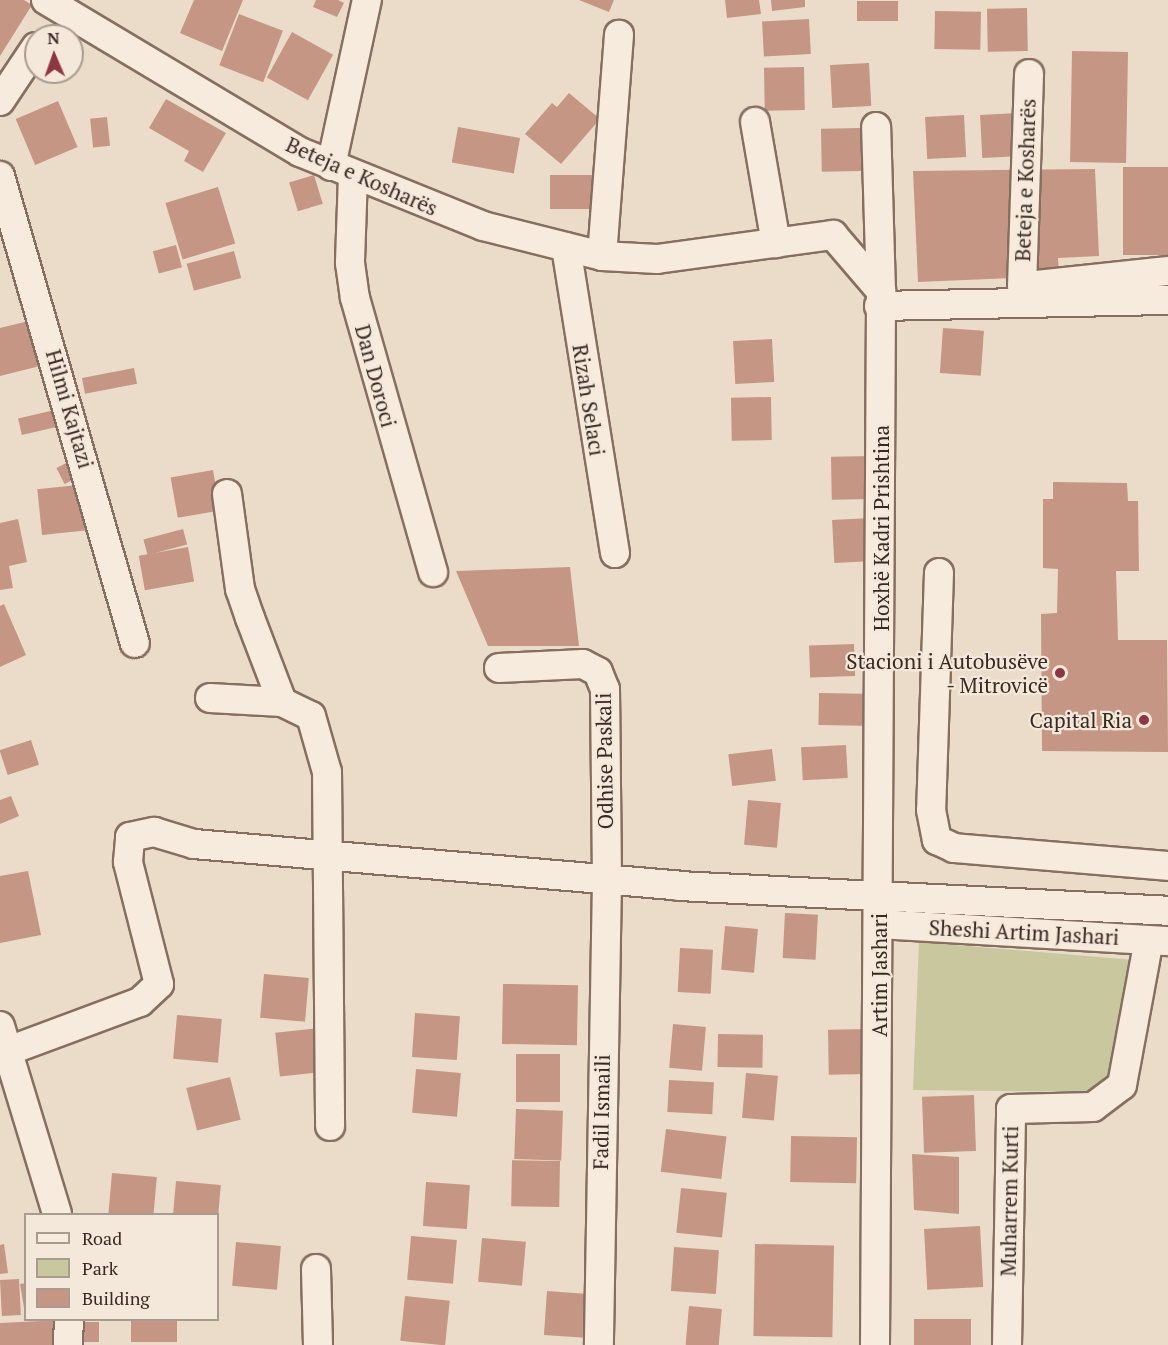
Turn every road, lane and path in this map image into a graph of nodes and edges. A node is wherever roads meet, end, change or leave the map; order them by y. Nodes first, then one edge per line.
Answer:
1 (367, 0) edge
2 (55, 3) edge
3 (47, 24) edge
4 (619, 35) dead end
5 (24, 65) edge
6 (1029, 74) dead end
7 (0, 101) edge
8 (755, 122) dead end
9 (876, 127) dead end
10 (342, 170) junction
11 (0, 176) edge
12 (776, 243) junction
13 (566, 247) junction
14 (602, 256) junction
15 (1168, 271) edge
16 (1023, 287) junction
17 (880, 298) junction
18 (1168, 300) edge
19 (227, 494) dead end
20 (615, 553) dead end
21 (433, 572) dead end
22 (939, 573) dead end
23 (135, 643) dead end
24 (499, 668) dead end
25 (210, 698) dead end
26 (282, 702) junction
27 (331, 858) junction
28 (1168, 866) edge
29 (607, 880) junction
30 (879, 893) junction
31 (1168, 911) edge
32 (880, 924) junction
33 (1159, 940) edge
34 (4, 1038) edge
35 (330, 1126) dead end
36 (56, 1213) edge
37 (316, 1269) dead end
38 (69, 1321) edge
39 (68, 1345) edge
40 (318, 1345) edge
41 (599, 1345) edge
42 (875, 1345) edge
43 (1007, 1345) edge

1 - 10 street, Dan Doroci
2 - 3 street
2 - 10 street, Beteja e Kosharës
4 - 14 street
5 - 7 street
6 - 16 street, Beteja e Kosharës
8 - 12 street
9 - 17 street
10 - 13 street, Beteja e Kosharës
10 - 21 street, Dan Doroci
11 - 23 street, Hilmi Kajtazi
12 - 14 street, Beteja e Kosharës
12 - 17 street, Beteja e Kosharës
13 - 14 street, Beteja e Kosharës
13 - 20 street, Rizah Selaci
15 - 16 street, Beteja e Kosharës
16 - 17 street, Beteja e Kosharës
17 - 18 street
17 - 30 street, Hoxhë Kadri Prishtina
19 - 26 street
22 - 28 street
24 - 29 street, Odhise Paskali
25 - 26 street
26 - 27 street
27 - 29 street
27 - 34 street
27 - 35 street
29 - 30 street
29 - 41 street, Fadil Ismaili
30 - 31 street, Artim Jashari
30 - 32 street, Artim Jashari
32 - 33 street, Sheshi Artim Jashari
32 - 42 street, Artim Jashari
33 - 43 street, Muharrem Kurti
34 - 36 street
37 - 40 street
38 - 39 street

